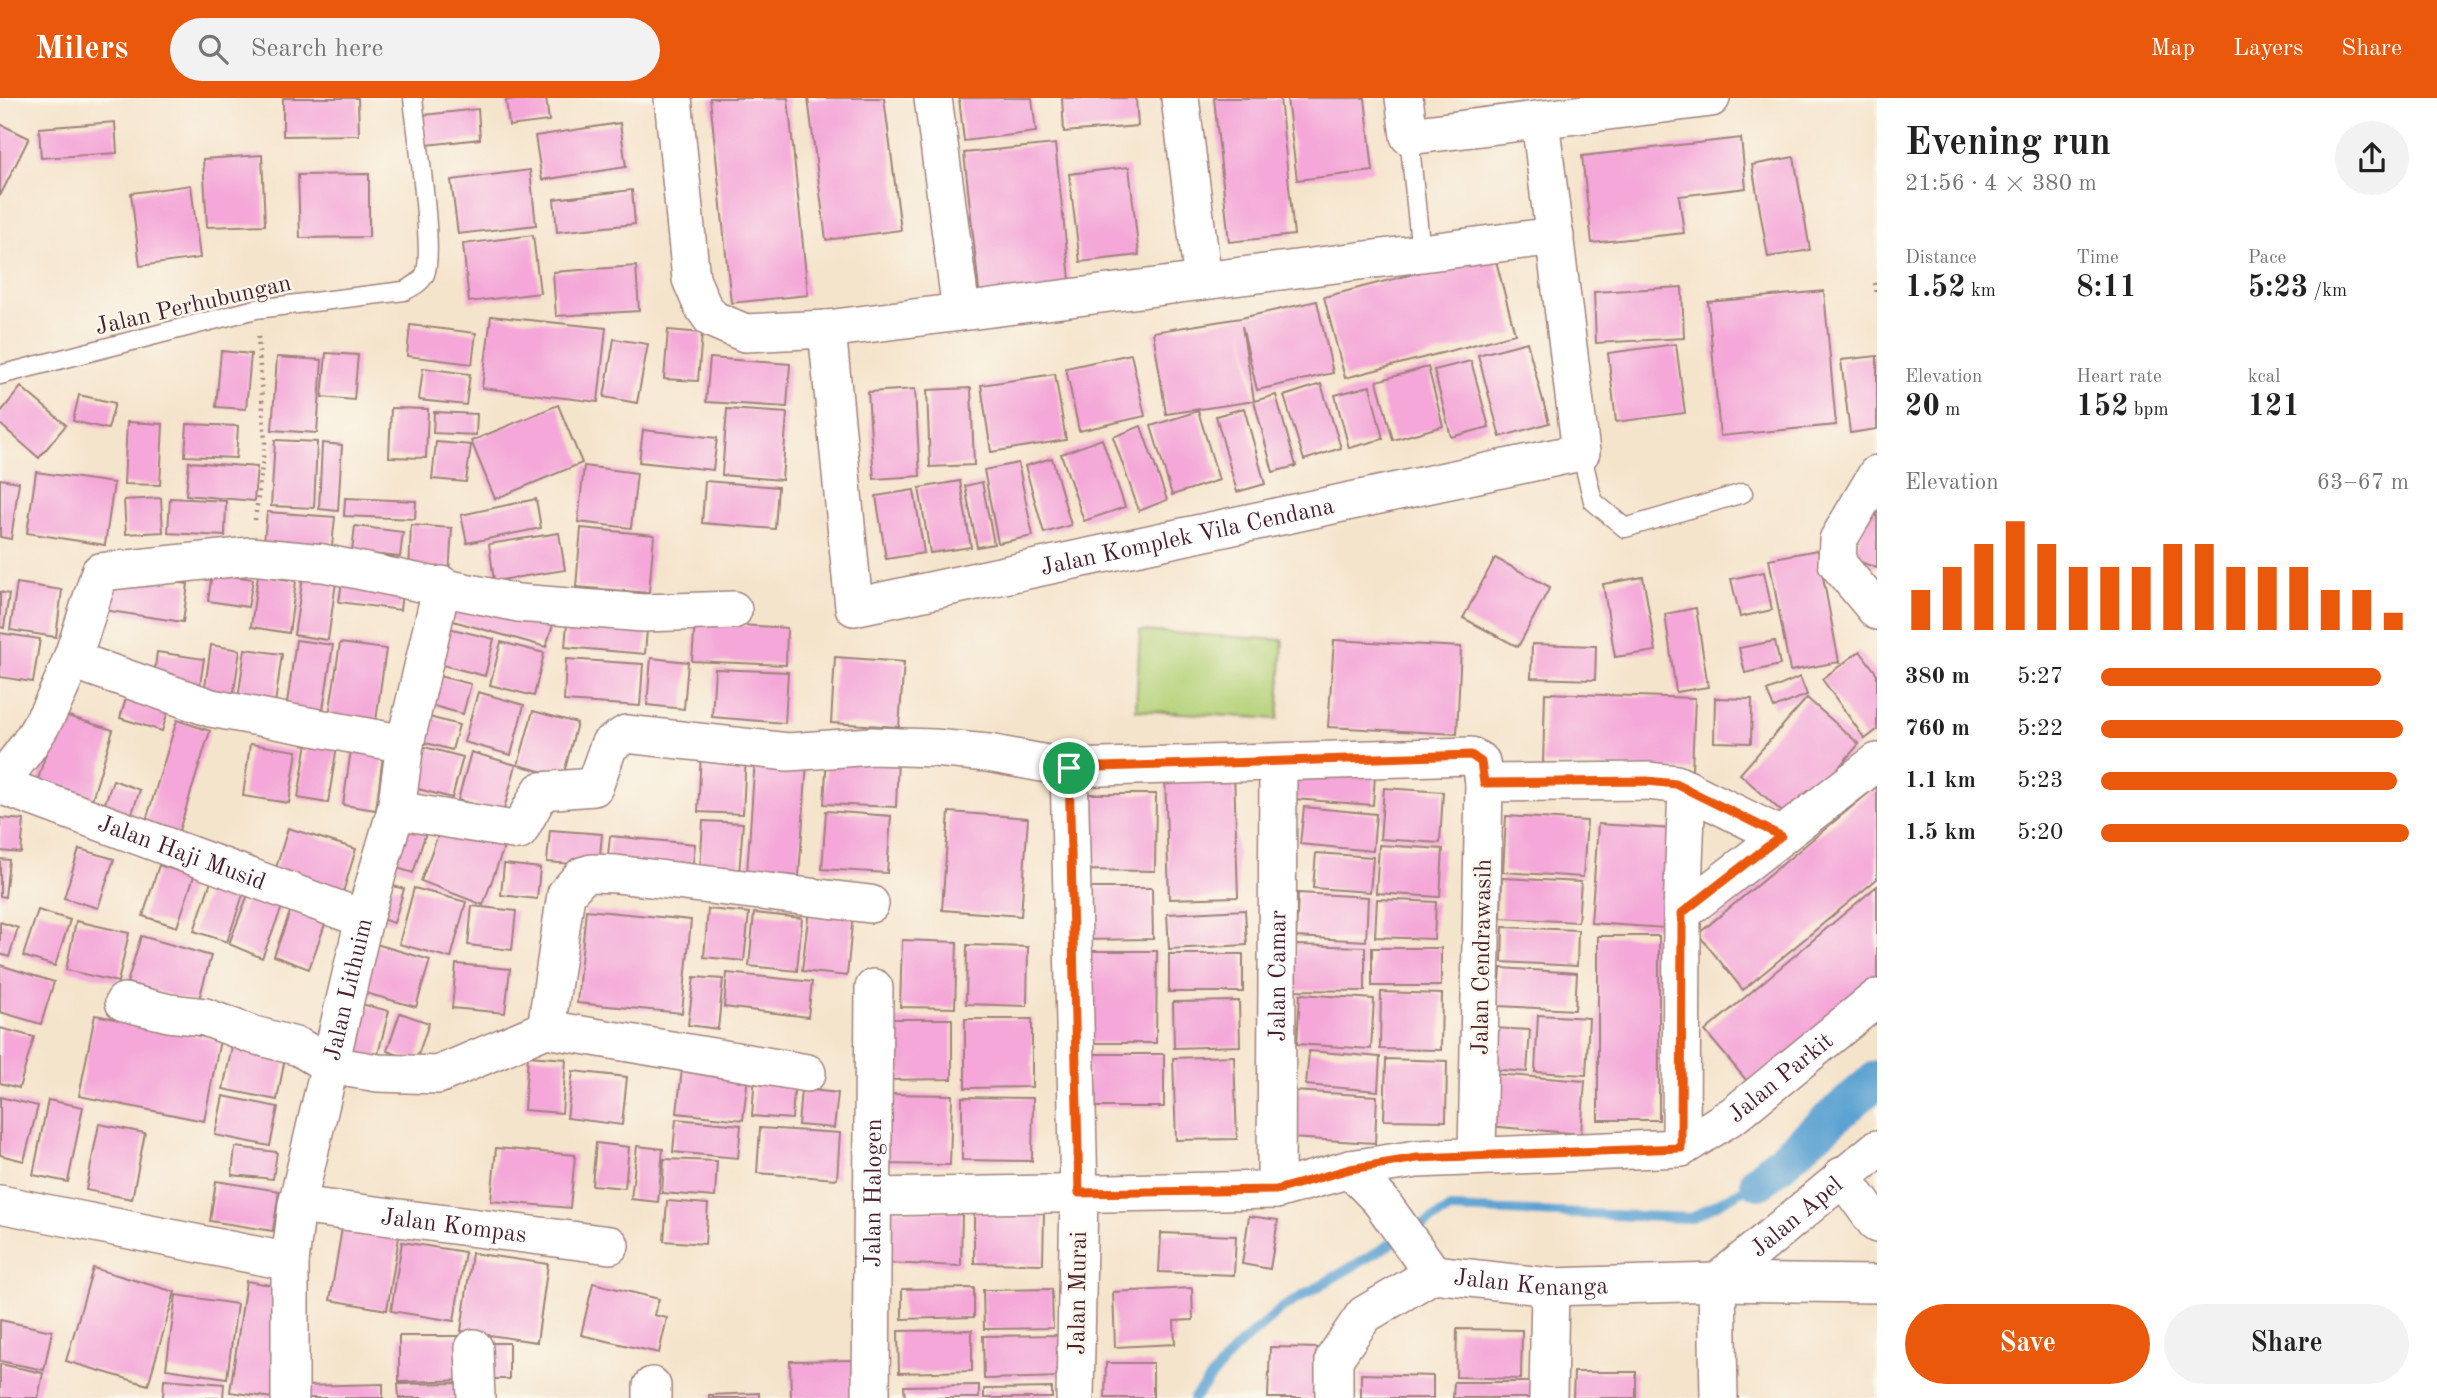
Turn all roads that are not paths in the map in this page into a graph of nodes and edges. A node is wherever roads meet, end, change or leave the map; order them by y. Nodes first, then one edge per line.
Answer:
1 (413, 98) edge
2 (673, 98) edge
3 (933, 98) edge
4 (1180, 98) edge
5 (1404, 98) edge
6 (1711, 98) edge
7 (1540, 120) junction
8 (1409, 136) junction
9 (1555, 236) junction
10 (1421, 253) junction
11 (1203, 281) junction
12 (961, 311) junction
13 (827, 328) junction
14 (0, 376) edge
15 (1581, 452) junction
16 (1877, 474) edge
17 (1743, 493) dead end
18 (442, 585) junction
19 (733, 610) dead end
20 (1877, 611) edge
21 (73, 660) junction
22 (405, 744) junction
23 (1877, 762) edge
24 (1278, 764) junction
25 (1069, 768) junction
26 (1482, 771) junction
27 (0, 782) edge
28 (1686, 789) junction
29 (396, 810) junction
30 (1781, 836) junction
31 (870, 904) dead end
32 (1682, 913) junction
33 (364, 919) junction
34 (874, 988) dead end
35 (1877, 998) edge
36 (124, 1002) dead end
37 (546, 1029) junction
38 (329, 1065) junction
39 (807, 1073) dead end
40 (1681, 1148) junction
41 (1877, 1149) edge
42 (1478, 1155) junction
43 (1350, 1169) junction
44 (1842, 1176) junction
45 (1276, 1190) junction
46 (1079, 1193) junction
47 (873, 1197) junction
48 (0, 1204) edge
49 (297, 1205) junction
50 (1877, 1224) edge
51 (610, 1245) dead end
52 (1425, 1261) junction
53 (290, 1262) junction
54 (1717, 1282) junction
55 (1877, 1284) edge
56 (1550, 1287) junction
57 (474, 1348) dead end
58 (290, 1398) edge
59 (476, 1398) edge
60 (871, 1398) edge
61 (1075, 1398) edge
62 (1334, 1398) edge
63 (1548, 1398) edge
64 (1720, 1398) edge

1 - 14 lane, Jalan Perhubungan
2 - 13 street
3 - 12 street
4 - 11 street
5 - 8 street
6 - 7 street
7 - 8 street
7 - 9 street
8 - 10 lane
9 - 10 street
9 - 15 street
10 - 11 street
11 - 12 street
12 - 13 street
13 - 15 street, Jalan Komplek Vila Cendana
15 - 17 lane
16 - 20 street
18 - 19 street
18 - 21 street
18 - 22 street, Jalan Lithuim
21 - 22 street
21 - 27 street
22 - 29 street, Jalan Lithuim
23 - 30 street
24 - 25 street
24 - 26 street
24 - 45 street, Jalan Camar
25 - 29 street
25 - 46 street, Jalan Murai
26 - 28 street
26 - 42 street, Jalan Cendrawasih
27 - 33 street, Jalan Haji Musid
28 - 30 street
28 - 32 street
29 - 33 street, Jalan Lithuim
30 - 32 street
31 - 37 street
32 - 40 street
33 - 38 street, Jalan Lithuim
34 - 47 street, Jalan Halogen
35 - 40 street, Jalan Parkit
36 - 38 street
37 - 38 street
37 - 39 street
38 - 49 street, Jalan Lithuim
40 - 42 street
41 - 44 street, Jalan Apel
42 - 43 street
43 - 45 street
43 - 52 street
44 - 50 street
44 - 54 street, Jalan Apel
45 - 46 street
46 - 47 street
46 - 61 street, Jalan Murai
47 - 60 street, Jalan Halogen
48 - 53 street
49 - 51 street, Jalan Kompas
49 - 53 street, Jalan Lithuim
52 - 56 street, Jalan Kenanga
52 - 62 street, Jalan Kenanga
53 - 58 street, Jalan Lithuim
54 - 55 street, Jalan Kenanga
54 - 56 street, Jalan Kenanga
54 - 64 street
56 - 63 street
57 - 59 street

